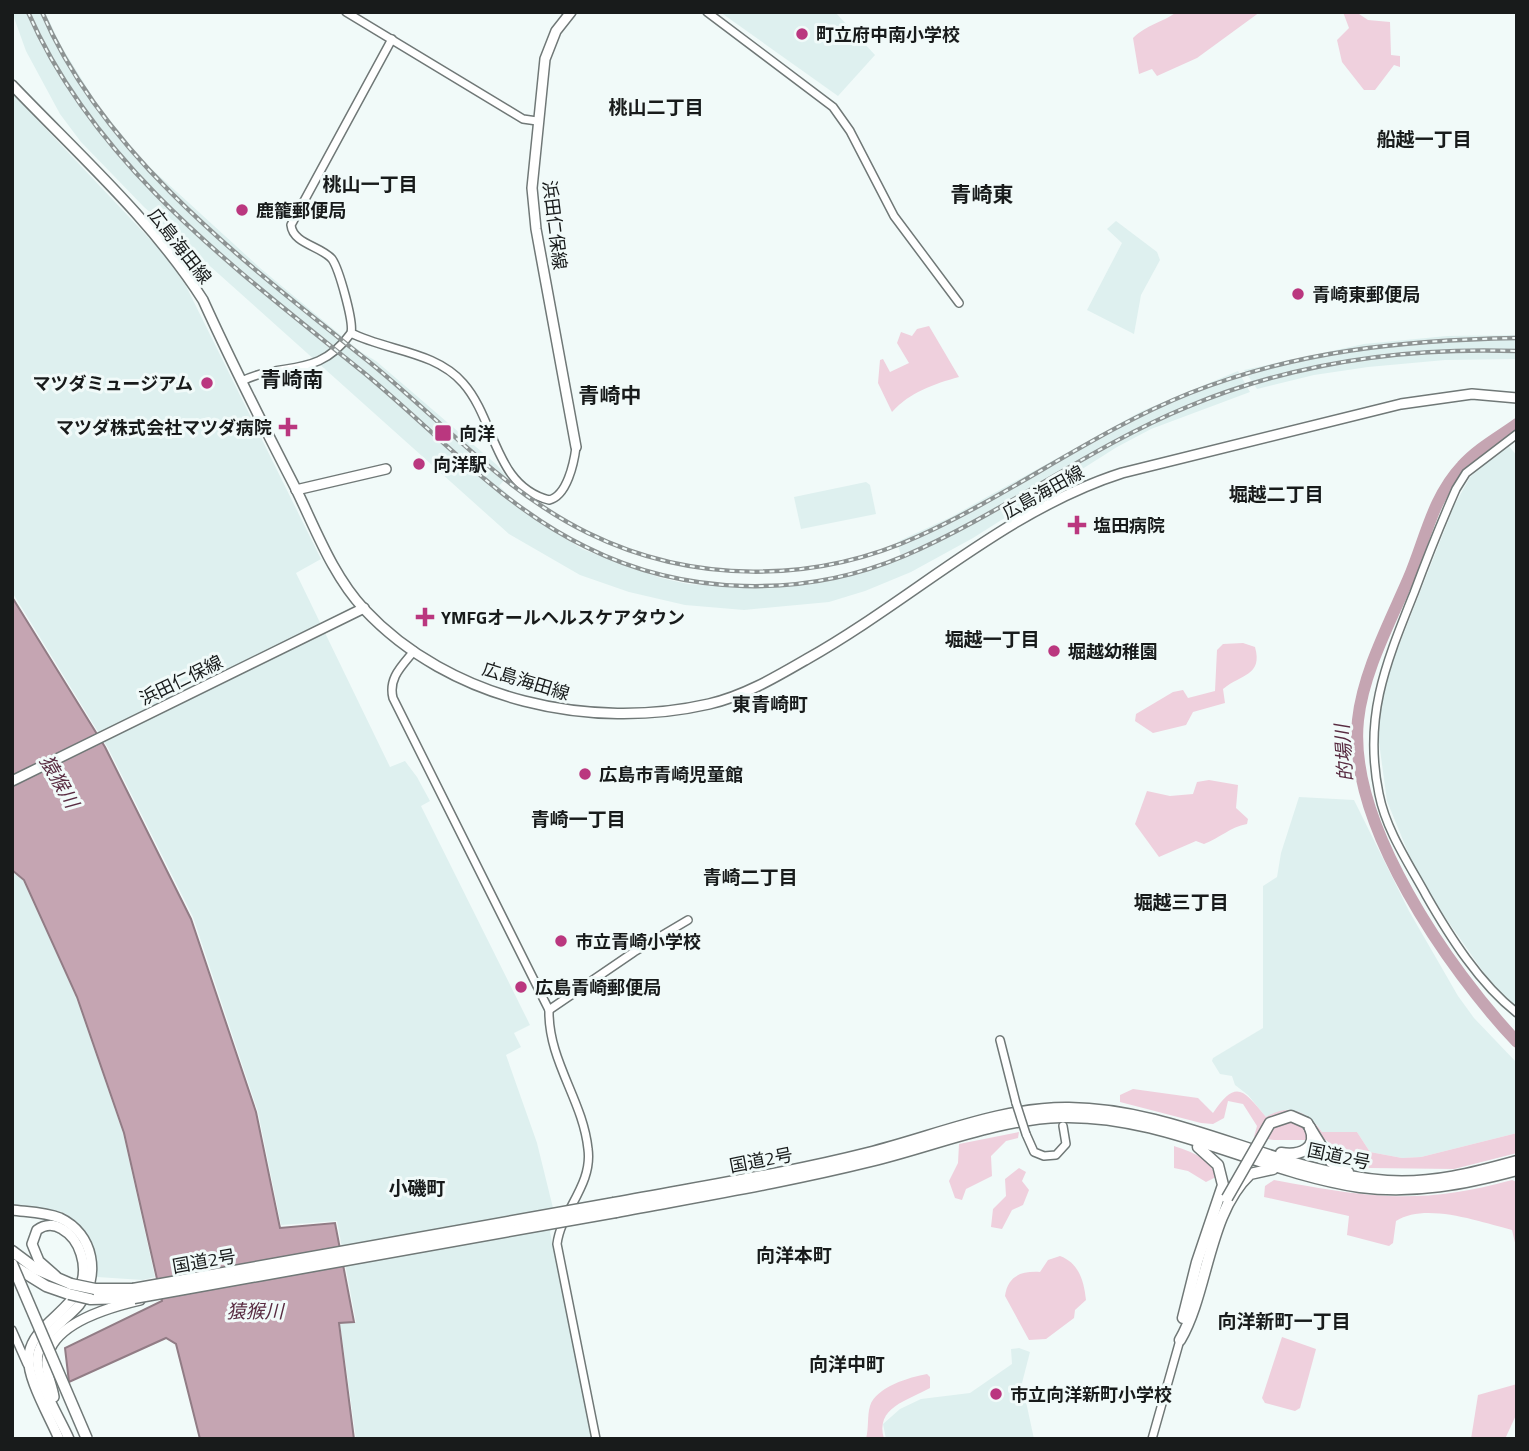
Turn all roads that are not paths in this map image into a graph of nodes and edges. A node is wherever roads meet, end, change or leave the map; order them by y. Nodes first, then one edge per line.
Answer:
1 (346, 12) edge
2 (571, 12) edge
3 (707, 12) edge
4 (392, 39) junction
5 (12, 85) edge
6 (537, 121) junction
7 (959, 303) dead end
8 (351, 333) junction
9 (242, 381) junction
10 (1517, 398) edge
11 (1517, 434) edge
12 (576, 447) joint
13 (386, 469) dead end
14 (296, 489) junction
15 (363, 608) junction
16 (414, 651) junction
17 (12, 781) edge
18 (688, 920) dead end
19 (549, 1010) junction
20 (1517, 1013) edge
21 (1000, 1040) dead end
22 (1089, 1118) junction
23 (1036, 1119) junction
24 (1307, 1124) junction
25 (1063, 1126) junction
26 (1157, 1130) junction
27 (1219, 1139) junction
28 (1517, 1161) edge
29 (1517, 1170) edge
30 (1426, 1181) junction
31 (1346, 1184) junction
32 (615, 1207) junction
33 (12, 1210) edge
34 (12, 1251) edge
35 (12, 1264) edge
36 (59, 1280) junction
37 (70, 1289) junction
38 (133, 1296) junction
39 (12, 1330) edge
40 (1180, 1340) junction
41 (30, 1371) junction
42 (56, 1407) junction
43 (59, 1439) edge
44 (69, 1439) edge
45 (88, 1439) edge
46 (596, 1439) edge
47 (1152, 1439) edge

1 - 4 street
2 - 6 main road, 浜田仁保線
3 - 7 street
4 - 6 street
4 - 8 street
5 - 9 main road, 広島海田線
6 - 12 main road, 浜田仁保線
8 - 9 street
8 - 12 street
9 - 14 main road, 広島海田線
10 - 16 main road, 広島海田線
11 - 20 street
13 - 14 main road
14 - 15 main road, 広島海田線
15 - 16 main road, 広島海田線
15 - 17 main road, 浜田仁保線
16 - 19 street
18 - 19 street
19 - 46 street
21 - 25 street, bridge
22 - 23 highway, 国道2号
22 - 25 highway
22 - 26 highway, 国道2号
23 - 25 highway
23 - 32 highway, 国道2号
24 - 27 highway
24 - 30 highway
24 - 40 highway, bridge
26 - 31 highway, 国道2号
26 - 40 highway
27 - 30 highway, 国道2号
27 - 32 highway, 国道2号
28 - 30 highway, 国道2号
29 - 31 highway, 国道2号
31 - 40 highway
32 - 38 highway, 国道2号, bridge
32 - 38 highway, 国道2号, bridge
33 - 42 main road
34 - 36 highway, 国道2号
35 - 37 highway, 国道2号
35 - 45 highway, bridge
36 - 37 highway, 国道2号
36 - 41 main road
37 - 38 highway, 国道2号, bridge
38 - 42 main road
39 - 41 street
40 - 47 street
41 - 43 main road
42 - 44 main road

